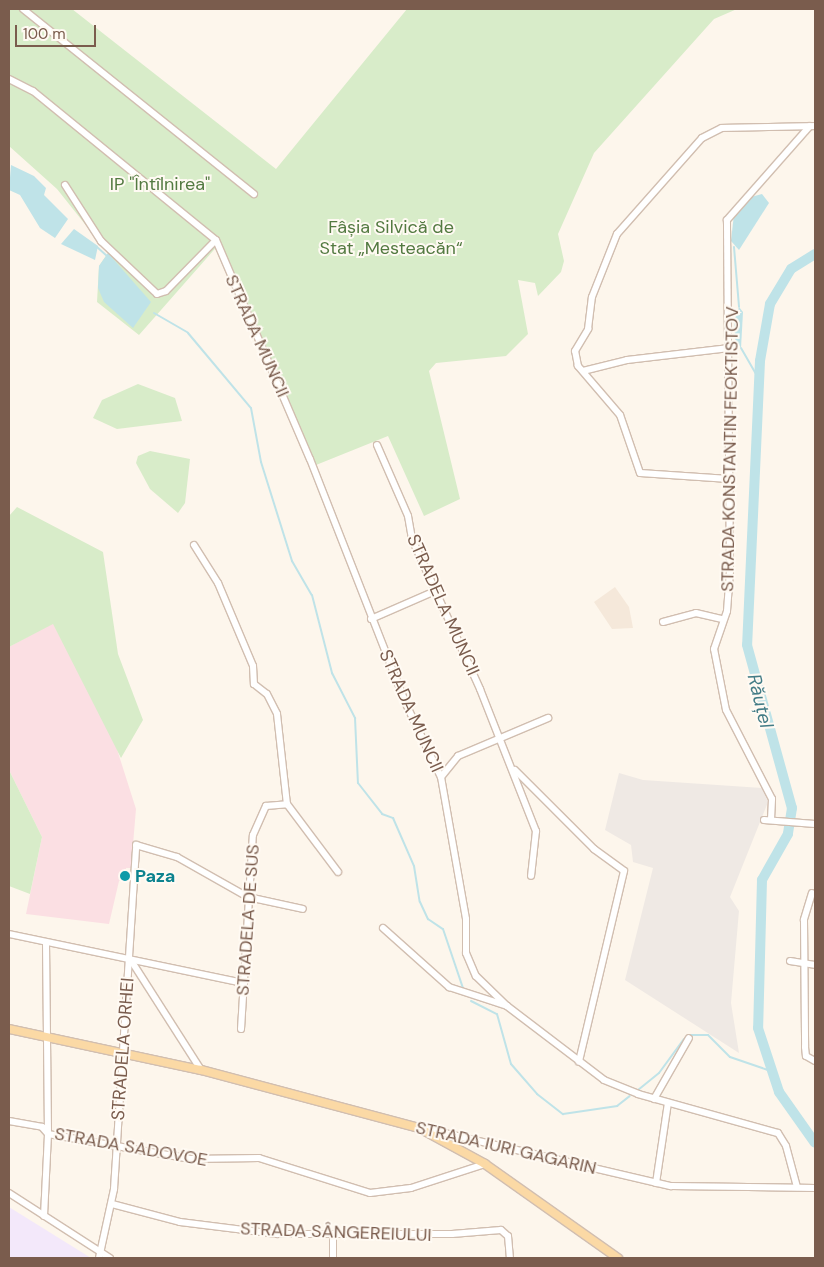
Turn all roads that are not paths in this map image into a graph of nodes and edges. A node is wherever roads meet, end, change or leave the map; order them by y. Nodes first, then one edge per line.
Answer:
1 (23, 9) edge
2 (9, 79) edge
3 (813, 126) edge
4 (65, 185) dead end
5 (254, 194) dead end
6 (216, 240) junction
7 (729, 348) junction
8 (583, 371) junction
9 (377, 445) dead end
10 (729, 479) junction
11 (194, 545) dead end
12 (435, 591) junction
13 (371, 619) junction
14 (722, 619) junction
15 (663, 622) dead end
16 (548, 718) dead end
17 (498, 738) junction
18 (512, 766) junction
19 (441, 777) junction
20 (288, 804) junction
21 (815, 824) edge
22 (338, 872) dead end
23 (531, 876) dead end
24 (812, 894) dead end
25 (248, 897) junction
26 (303, 909) dead end
27 (383, 928) dead end
28 (9, 934) edge
29 (46, 943) junction
30 (790, 961) dead end
31 (132, 962) junction
32 (804, 963) junction
33 (815, 964) edge
34 (244, 984) junction
35 (507, 1006) junction
36 (9, 1028) edge
37 (240, 1029) dead end
38 (45, 1036) junction
39 (689, 1038) dead end
40 (126, 1053) junction
41 (815, 1061) edge
42 (579, 1062) junction
43 (201, 1070) junction
44 (654, 1099) junction
45 (668, 1103) junction
46 (9, 1121) edge
47 (420, 1128) junction
48 (48, 1134) junction
49 (117, 1148) junction
50 (485, 1164) junction
51 (656, 1184) junction
52 (797, 1188) junction
53 (815, 1188) edge
54 (9, 1193) edge
55 (112, 1204) junction
56 (44, 1216) junction
57 (333, 1234) junction
58 (100, 1255) edge
59 (110, 1258) edge
60 (333, 1258) edge
61 (510, 1258) edge
62 (618, 1258) edge

1 - 5 street
2 - 6 street
3 - 7 street, STRADA KONSTANTIN FEOKTISTOV
3 - 8 street
4 - 6 street
6 - 13 street, STRADA MUNCII
7 - 8 street
7 - 10 street, STRADA KONSTANTIN FEOKTISTOV
8 - 10 street
9 - 12 street, STRADELA MUNCII
10 - 14 street, STRADA KONSTANTIN FEOKTISTOV
11 - 20 street
12 - 13 street
12 - 17 street, STRADELA MUNCII
13 - 19 street, STRADA MUNCII
14 - 15 street
14 - 21 street, STRADA KONSTANTIN FEOKTISTOV
16 - 17 street
17 - 18 street, STRADELA MUNCII
17 - 19 street
18 - 23 street, STRADELA MUNCII
18 - 42 street
19 - 35 street, STRADA MUNCII
20 - 22 street
20 - 25 street, STRADELA DE SUS
24 - 32 street
25 - 26 street
25 - 31 street, STRADELA ORHEI
25 - 34 street, STRADELA DE SUS
27 - 35 street
28 - 29 street
29 - 31 street
29 - 38 street
30 - 32 street
31 - 34 street
31 - 40 street, STRADELA ORHEI
31 - 43 street
32 - 33 street
32 - 41 street
34 - 37 street, STRADELA DE SUS
35 - 42 street, STRADA MUNCII
36 - 38 main road, STRADA IURI GAGARIN
38 - 40 main road, STRADA IURI GAGARIN
38 - 48 street
39 - 44 street
40 - 43 main road, STRADA IURI GAGARIN
40 - 49 street, STRADELA ORHEI
42 - 44 street, STRADA MUNCII
43 - 47 main road, STRADA IURI GAGARIN
44 - 45 street, STRADA MUNCII
45 - 51 street
45 - 52 street, STRADA MUNCII
46 - 48 street, STRADA SADOVOE
47 - 50 main road
47 - 51 street, STRADA IURI GAGARIN
48 - 49 street, STRADA SADOVOE
48 - 56 street
49 - 50 street, STRADA SADOVOE
49 - 55 street, STRADELA ORHEI
50 - 62 main road
51 - 52 street, STRADA IURI GAGARIN
52 - 53 street, STRADA IURI GAGARIN
54 - 56 street
55 - 57 street, STRADA SÂNGEREIULUI
55 - 58 street, STRADELA ORHEI
56 - 58 street
57 - 60 street
57 - 61 street, STRADA SÂNGEREIULUI
58 - 59 street

